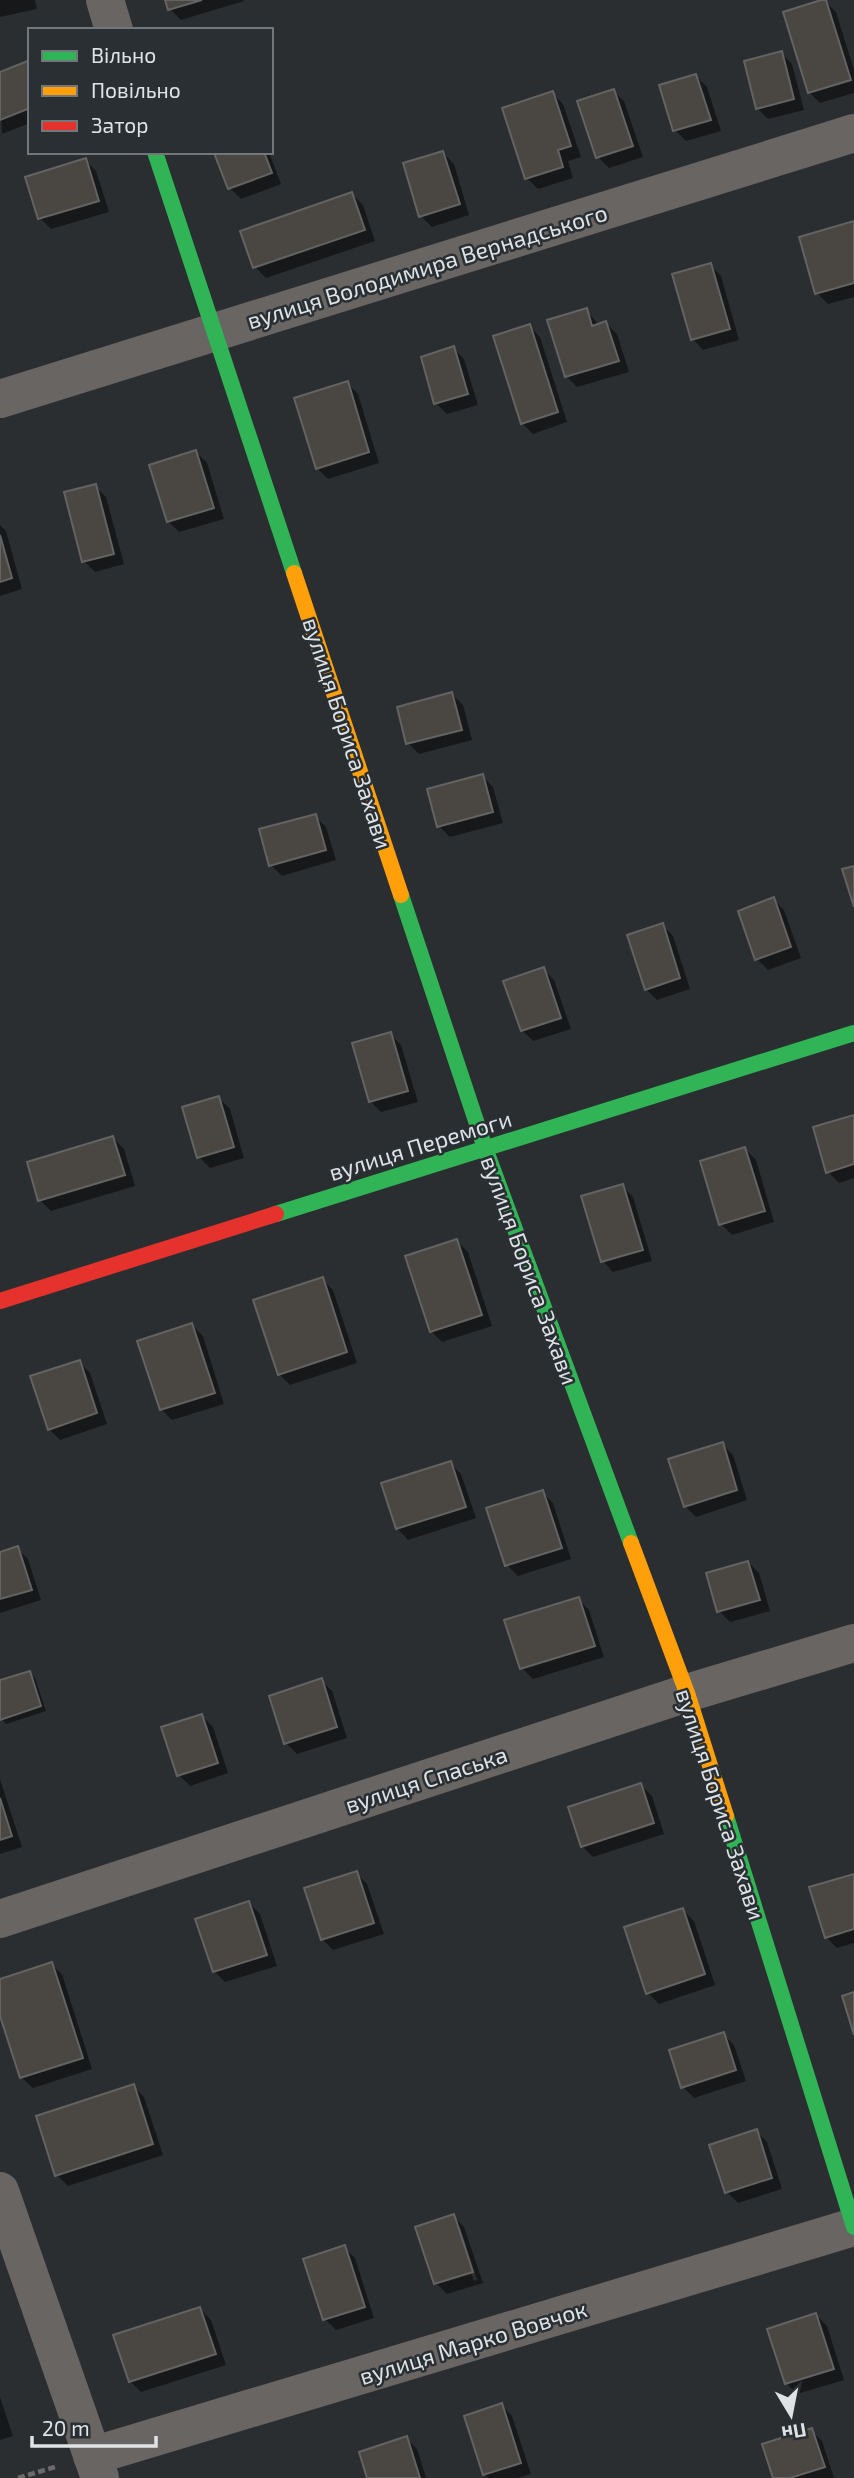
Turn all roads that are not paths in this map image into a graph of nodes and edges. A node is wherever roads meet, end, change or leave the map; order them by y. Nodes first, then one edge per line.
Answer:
1 (104, 0) edge
2 (113, 28) edge
3 (854, 133) edge
4 (156, 154) edge
5 (215, 332) junction
6 (0, 399) edge
7 (854, 1033) edge
8 (485, 1148) junction
9 (0, 1301) edge
10 (854, 1643) edge
11 (687, 1693) junction
12 (0, 1919) edge
13 (0, 2191) edge
14 (854, 2227) edge
15 (96, 2467) edge

1 - 2 street
3 - 5 street, вулиця Володимира Вернадського
4 - 5 street, вулиця Бориса Захави
5 - 6 street, вулиця Володимира Вернадського
5 - 8 street, вулиця Бориса Захави
7 - 8 street, вулиця Перемоги
8 - 9 street, вулиця Перемоги
8 - 11 street, вулиця Бориса Захави
10 - 11 street, вулиця Спаська
11 - 12 street, вулиця Спаська
11 - 14 street, вулиця Бориса Захави
13 - 15 street
14 - 15 street, вулиця Марко Вовчок

